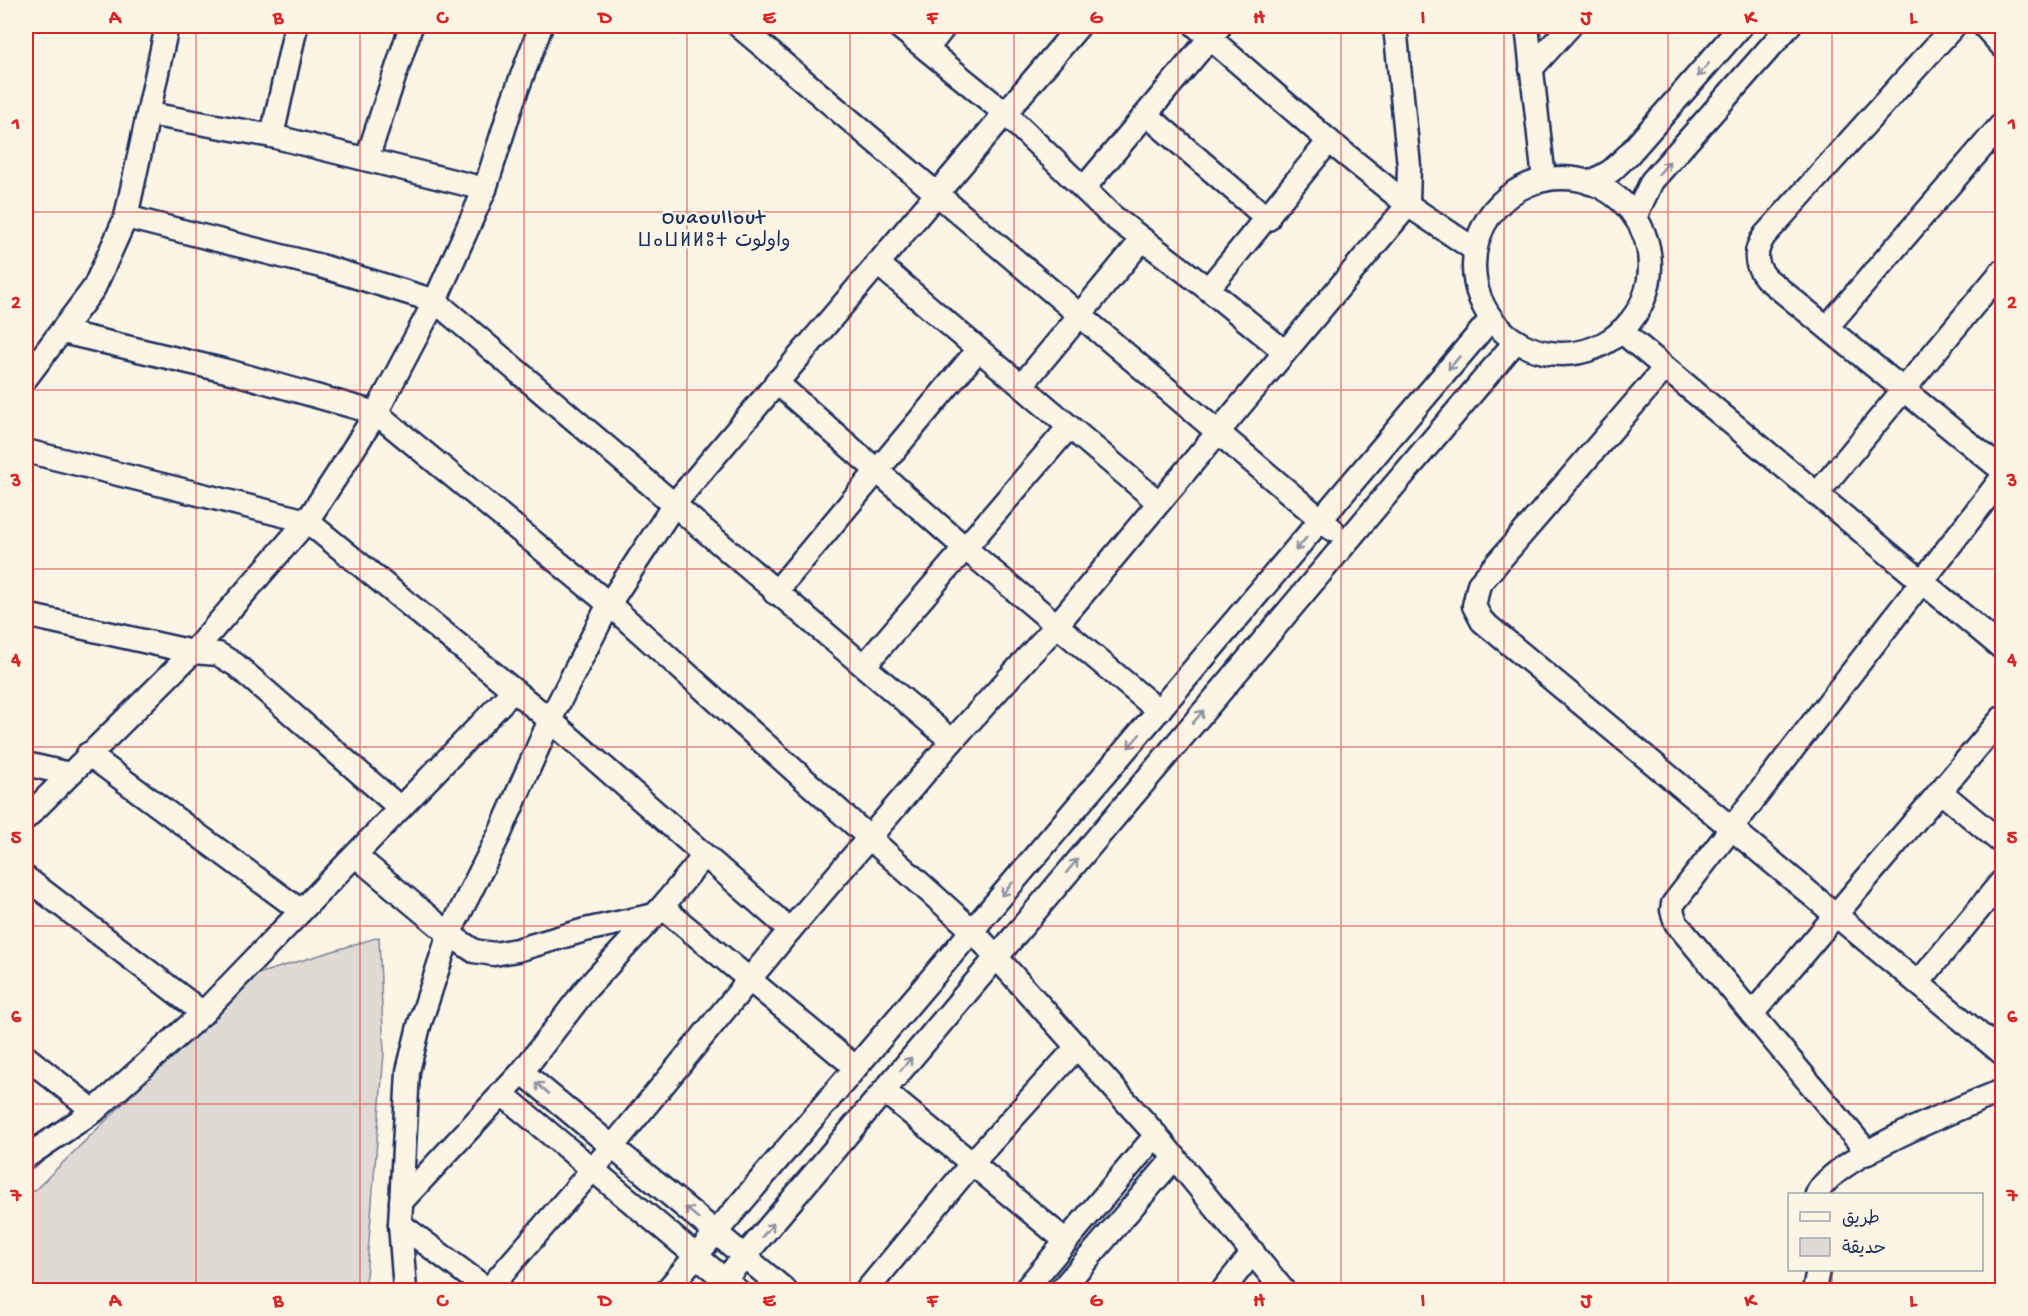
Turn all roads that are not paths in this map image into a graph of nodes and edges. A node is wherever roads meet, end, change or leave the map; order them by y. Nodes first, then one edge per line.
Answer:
1 (166, 26) edge
2 (296, 26) edge
3 (411, 26) edge
4 (541, 26) edge
5 (945, 26) edge
6 (1079, 26) edge
7 (1395, 26) edge
8 (1527, 26) edge
9 (1570, 26) edge
10 (1741, 26) edge
11 (1789, 26) edge
12 (1954, 26) edge
13 (1984, 26) edge
14 (905, 28) edge
15 (753, 29) edge
16 (1208, 29) edge
17 (2002, 46) edge
18 (927, 49) junction
19 (1531, 69) junction
20 (149, 114) junction
21 (1006, 114) junction
22 (1147, 115) junction
23 (2002, 124) edge
24 (272, 136) junction
25 (1329, 141) junction
26 (367, 159) junction
27 (1544, 180) junction
28 (1590, 183) junction
29 (1084, 188) junction
30 (485, 189) junction
31 (936, 194) junction
32 (1408, 205) junction
33 (126, 217) junction
34 (1635, 217) junction
35 (1268, 219) junction
36 (1142, 240) junction
37 (1475, 250) junction
38 (877, 263) junction
39 (2002, 271) edge
40 (1208, 289) junction
41 (435, 301) junction
42 (1080, 317) junction
43 (1491, 318) junction
44 (1827, 327) junction
45 (1621, 331) junction
46 (63, 332) junction
47 (1516, 341) junction
48 (978, 350) junction
49 (1284, 351) junction
50 (1665, 368) junction
51 (26, 378) edge
52 (776, 382) junction
53 (1022, 385) junction
54 (1904, 390) junction
55 (376, 413) junction
56 (1069, 427) junction
57 (1219, 432) junction
58 (26, 451) edge
59 (879, 470) junction
60 (2002, 470) edge
61 (2002, 478) edge
62 (1817, 494) junction
63 (1158, 502) junction
64 (675, 503) junction
65 (1321, 519) junction
66 (308, 520) junction
67 (1347, 542) junction
68 (966, 549) junction
69 (1922, 581) junction
70 (775, 593) junction
71 (609, 604) junction
72 (26, 615) edge
73 (1056, 626) junction
74 (2002, 648) edge
75 (193, 652) junction
76 (864, 666) junction
77 (513, 691) junction
78 (1159, 711) junction
79 (2002, 718) edge
80 (550, 720) junction
81 (952, 741) junction
82 (88, 754) junction
83 (26, 764) edge
84 (69, 774) junction
85 (1941, 792) junction
86 (400, 808) junction
87 (26, 818) edge
88 (1730, 829) junction
89 (871, 838) junction
90 (2002, 843) edge
91 (356, 856) junction
92 (704, 856) junction
93 (26, 878) edge
94 (2002, 881) edge
95 (301, 911) junction
96 (658, 911) junction
97 (1836, 915) junction
98 (790, 930) junction
99 (972, 930) junction
100 (449, 934) junction
101 (996, 956) junction
102 (750, 979) junction
103 (1918, 983) junction
104 (203, 1013) junction
105 (1752, 1014) junction
106 (1078, 1046) junction
107 (2002, 1053) edge
108 (26, 1057) edge
109 (855, 1067) junction
110 (522, 1072) junction
111 (884, 1090) junction
112 (2002, 1091) edge
113 (501, 1094) junction
114 (94, 1111) junction
115 (1156, 1135) junction
116 (612, 1147) junction
117 (1868, 1153) junction
118 (26, 1157) edge
119 (1175, 1157) junction
120 (973, 1162) junction
121 (591, 1169) junction
122 (1818, 1193) edge
123 (401, 1202) junction
124 (400, 1224) junction
125 (716, 1233) junction
126 (1066, 1241) junction
127 (1253, 1252) junction
128 (696, 1257) junction
129 (745, 1257) junction
130 (1818, 1271) edge
131 (726, 1287) edge
132 (1032, 1288) edge
133 (405, 1290) edge
134 (488, 1290) edge
135 (667, 1290) edge
136 (785, 1290) edge
137 (867, 1290) edge
138 (1061, 1290) edge
139 (1223, 1290) edge
140 (1283, 1290) edge
141 (1814, 1290) edge

1 - 20 street
2 - 24 street
3 - 26 street
4 - 30 street
5 - 18 street
6 - 21 street
7 - 32 street
8 - 19 street
9 - 19 street
10 -> 28 street
34 -> 11 street
12 - 44 street
13 - 17 street
14 - 18 street
15 - 31 street
16 - 22 street
16 - 25 street
18 - 21 street
19 - 27 street
20 - 24 street
20 - 33 street
21 - 29 street
21 - 31 street
22 - 29 street
22 - 35 street
23 - 44 street
24 - 26 street
25 - 32 street
25 - 35 street
26 - 30 street
27 - 28 street
27 - 37 street
28 - 34 street
29 - 36 street
30 - 41 street
31 - 38 street
31 - 42 street
32 - 37 street
32 - 49 street
33 - 41 street
33 - 46 street
34 - 45 street
35 - 40 street
36 - 40 street
36 - 42 street
37 - 43 street
38 - 48 street
38 - 52 street
39 - 54 street
40 - 49 street
41 - 55 street
41 - 64 street
42 - 53 street
42 - 57 street
43 - 47 street
43 -> 65 street
44 - 54 street
45 - 47 street
45 - 50 street
46 - 51 street
46 - 55 street
47 - 67 street
48 - 53 street
48 - 59 street
49 - 57 street
50 - 62 street
50 - 88 street
52 - 59 street
52 - 64 street
53 - 56 street
54 - 60 street
54 - 62 street
55 - 66 street
55 - 71 street
56 - 63 street
56 - 68 street
57 - 63 street
57 - 65 street
58 - 66 street
59 - 68 street
59 - 70 street
61 - 69 street
62 - 69 street
63 - 73 street
64 - 70 street
64 - 71 street
65 - 67 street
65 -> 78 street
66 - 75 street
66 - 77 street
101 -> 67 street
68 - 73 street
68 - 76 street
69 - 74 street
69 - 88 street
70 - 76 street
71 - 80 street
71 - 89 street
72 - 75 street
73 - 78 street
73 - 81 street
75 - 82 street
75 - 86 street
76 - 81 street
77 - 80 street
77 - 86 street
78 -> 99 street
79 - 85 street
80 - 92 street
80 - 100 street
81 - 89 street
82 - 84 street
82 - 95 street
83 - 84 street
84 - 87 street
85 - 90 street
85 - 97 street
86 - 91 street
88 - 97 street
88 - 105 street
89 - 98 street
89 - 99 street
91 - 95 street
91 - 100 street
92 - 96 street
92 - 98 street
93 - 104 street
94 - 103 street
95 - 104 street
96 - 100 street
96 - 102 street
96 - 110 street
97 - 103 street
97 - 105 street
98 - 102 street
99 - 101 street
99 - 109 street
100 - 123 street
101 - 106 street
111 -> 101 street
102 - 109 street
102 - 116 street
103 - 107 street
104 - 114 street
105 - 117 street
106 - 115 street
106 - 120 street
108 - 114 street
109 - 125 street
110 - 113 street
116 -> 110 street
111 - 120 street
129 -> 111 street
112 - 117 street
113 - 121 street
113 - 123 street
114 - 118 street
115 - 119 street
115 - 126 street
116 - 121 street
125 -> 116 street
117 - 122 street
119 - 127 street
119 - 138 street
120 - 126 street
120 - 137 street
121 - 128 street
121 - 134 street
123 - 124 street
124 - 133 street
124 - 134 street
125 - 128 street
125 - 129 street
126 - 132 street
127 - 139 street
127 - 140 street
128 - 131 street
128 - 135 street
129 - 131 street
129 - 136 street
130 - 141 street

